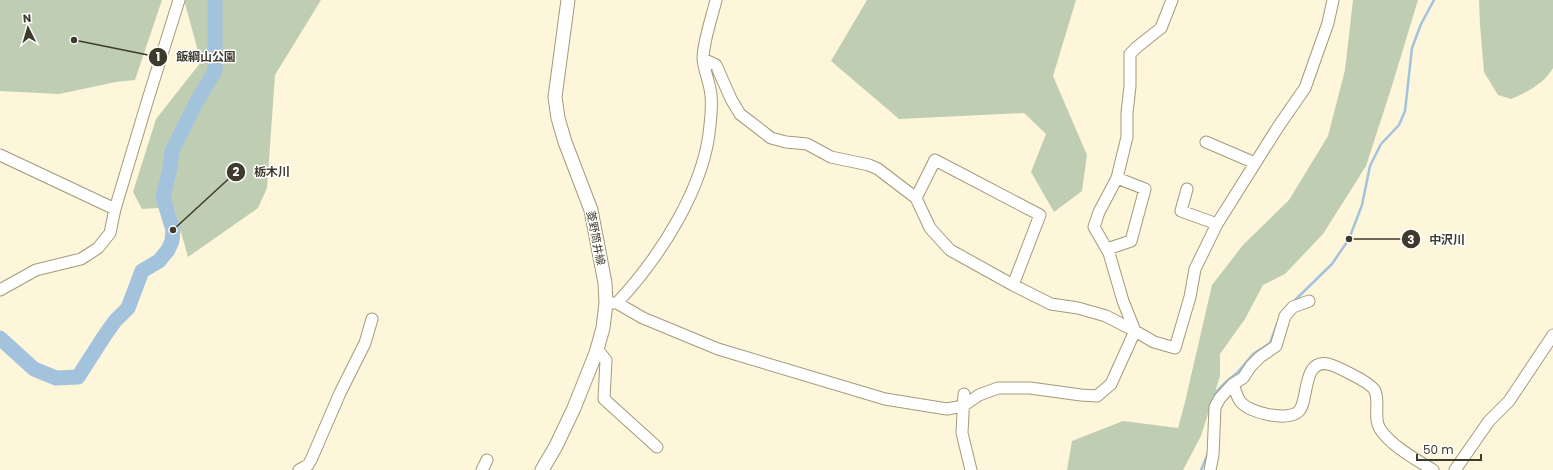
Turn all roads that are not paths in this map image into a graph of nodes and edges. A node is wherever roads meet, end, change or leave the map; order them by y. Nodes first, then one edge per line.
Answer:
1 (179, 0) edge
2 (568, 0) edge
3 (716, 0) edge
4 (1172, 0) edge
5 (1333, 0) edge
6 (704, 59) junction
7 (1206, 142) dead end
8 (0, 155) edge
9 (1255, 163) junction
10 (1117, 178) junction
11 (1187, 189) dead end
12 (916, 198) junction
13 (115, 209) junction
14 (1216, 224) junction
15 (1107, 249) junction
16 (1013, 285) junction
17 (0, 290) edge
18 (1310, 301) dead end
19 (612, 303) junction
20 (372, 319) dead end
21 (1135, 331) junction
22 (1553, 335) edge
23 (597, 349) junction
24 (1233, 384) junction
25 (964, 394) dead end
26 (963, 406) junction
27 (657, 447) dead end
28 (299, 470) edge
29 (542, 470) edge
30 (971, 470) edge
31 (1210, 470) edge
32 (1433, 470) edge
33 (1455, 470) edge

1 - 13 street
2 - 19 main road, 菱野筒井線
3 - 6 street
4 - 10 street
5 - 9 street
6 - 12 street
6 - 19 street
7 - 9 street
8 - 13 street
9 - 14 street
10 - 15 street
10 - 15 street
11 - 14 street
12 - 16 street
12 - 16 street
13 - 17 street
14 - 21 street
15 - 21 street
16 - 21 street
18 - 24 street
19 - 23 main road, 菱野筒井線
19 - 26 street
20 - 28 street
21 - 26 street
22 - 33 street
23 - 27 street
23 - 29 main road, 菱野筒井線
24 - 31 street
24 - 32 street
25 - 26 street
26 - 30 street

